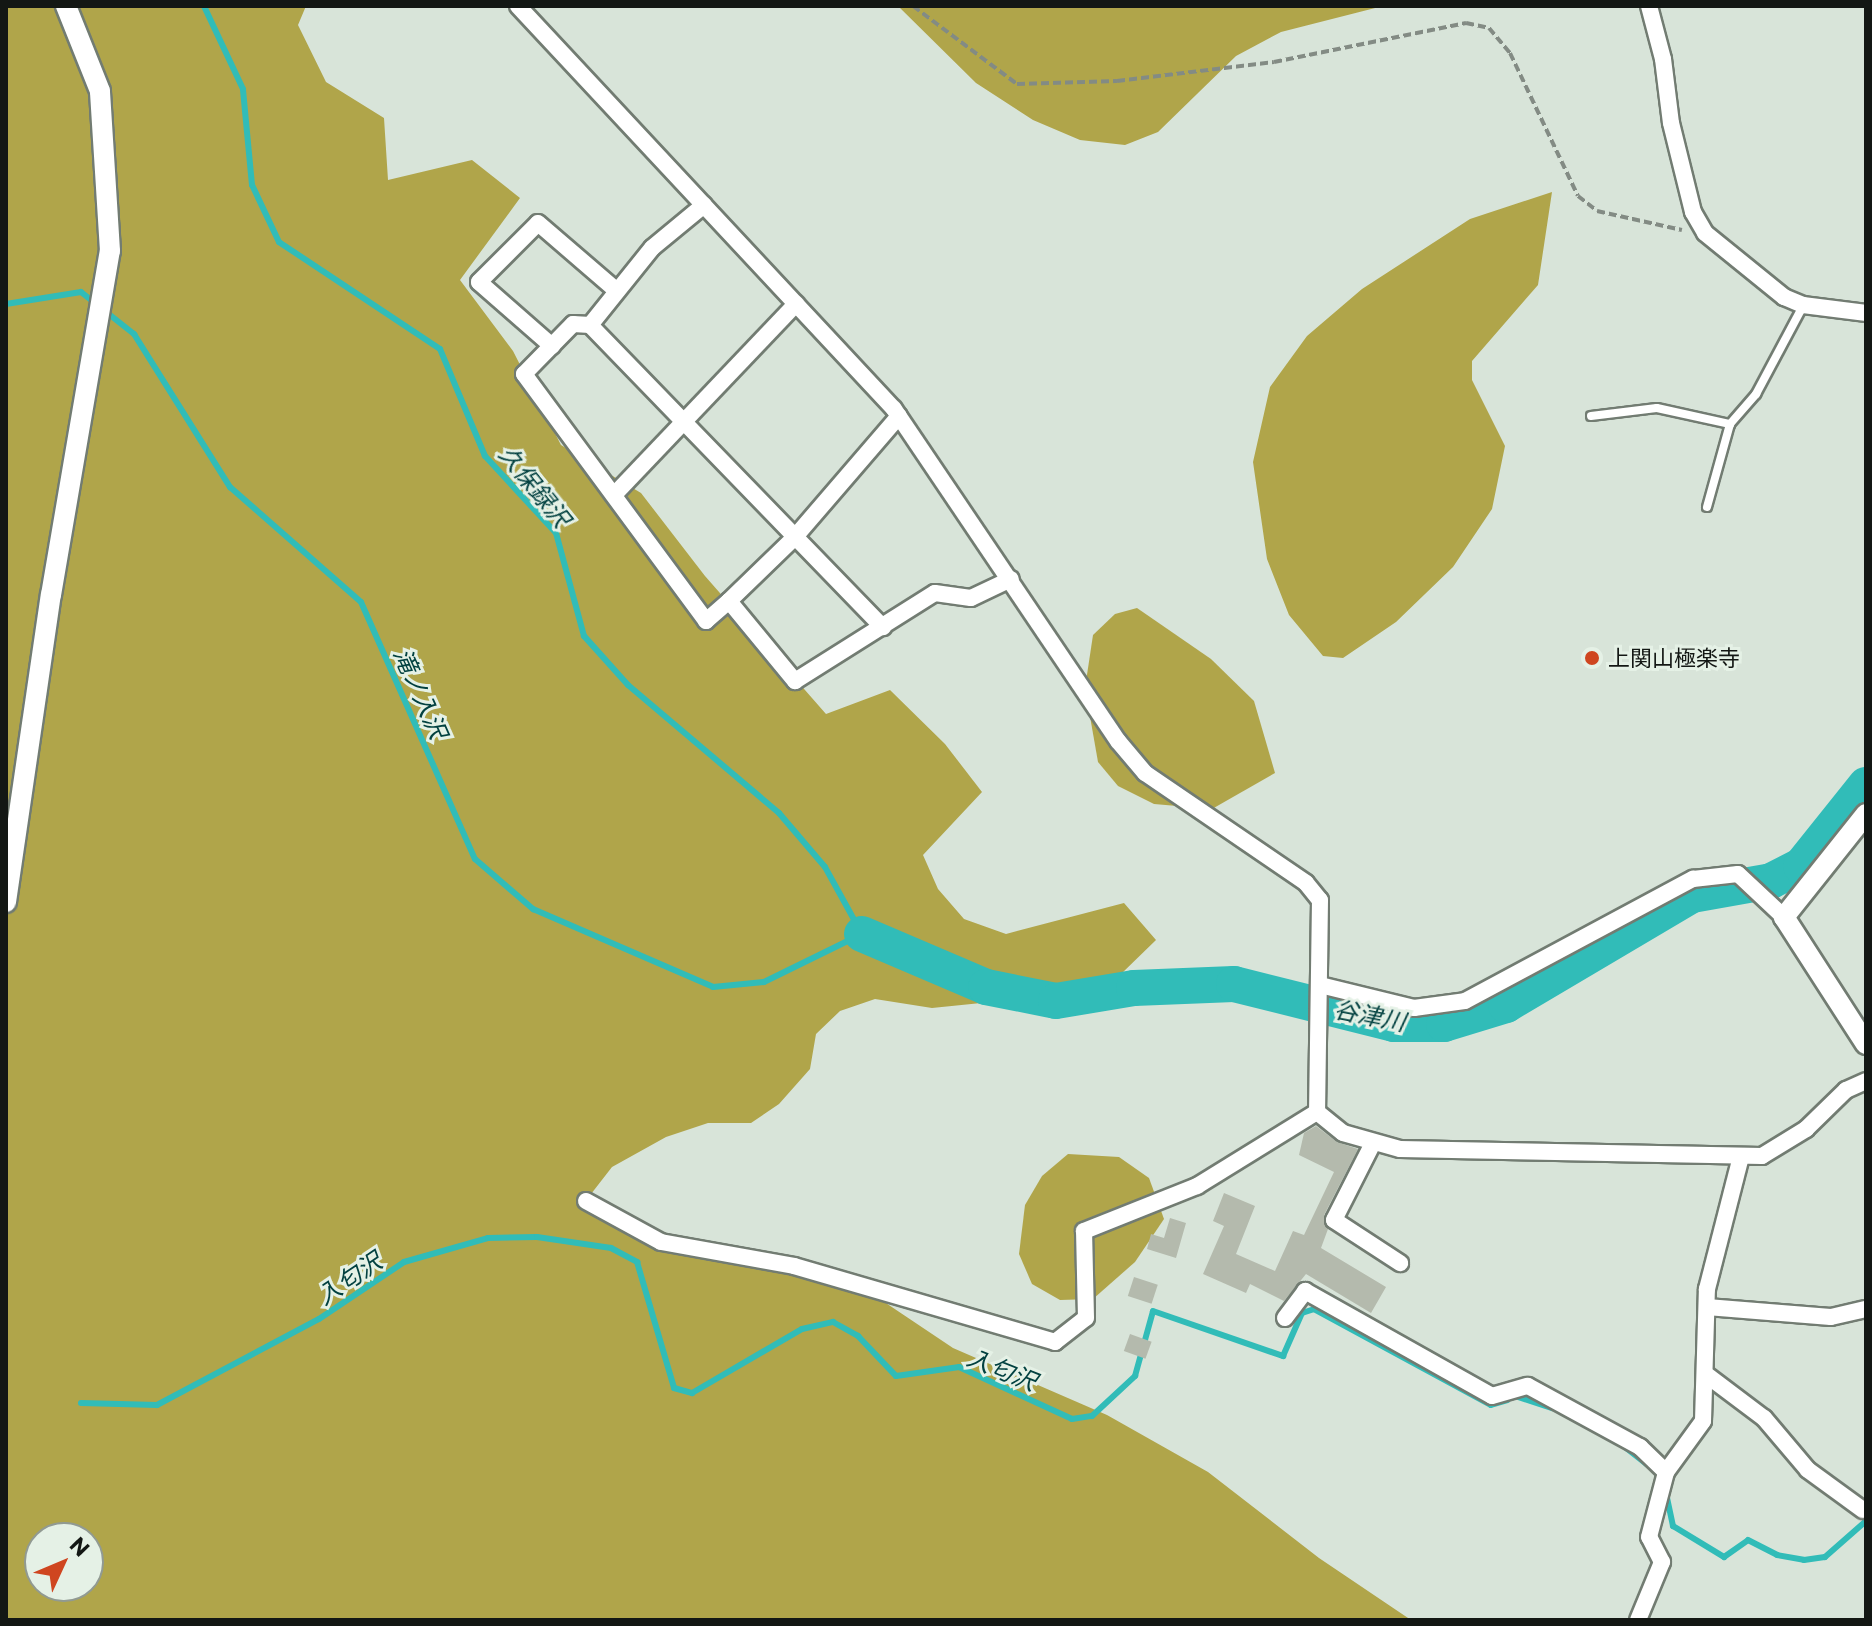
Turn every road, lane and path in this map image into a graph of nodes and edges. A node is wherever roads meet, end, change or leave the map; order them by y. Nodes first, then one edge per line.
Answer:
1 (66, 6) edge
2 (518, 6) edge
3 (913, 6) edge
4 (1649, 6) edge
5 (704, 205) junction
6 (1705, 233) junction
7 (617, 291) junction
8 (796, 304) junction
9 (1803, 305) junction
10 (1866, 313) edge
11 (590, 325) junction
12 (552, 346) junction
13 (899, 416) junction
14 (1591, 416) dead end
15 (686, 424) junction
16 (1730, 424) junction
17 (614, 495) junction
18 (1707, 507) dead end
19 (795, 537) junction
20 (1011, 579) junction
21 (729, 601) junction
22 (883, 627) junction
23 (1866, 814) edge
24 (6, 902) edge
25 (1784, 917) junction
26 (1320, 985) junction
27 (1866, 1044) edge
28 (1866, 1081) edge
29 (1317, 1112) junction
30 (1372, 1145) junction
31 (1741, 1157) junction
32 (586, 1201) dead end
33 (1400, 1263) dead end
34 (1707, 1307) junction
35 (1866, 1309) edge
36 (1285, 1318) dead end
37 (1708, 1376) junction
38 (1666, 1472) junction
39 (1863, 1510) dead end
40 (1638, 1620) edge

1 - 24 street
2 - 5 street
3 - 6 path
4 - 6 street
5 - 7 street
5 - 8 street
6 - 9 street
7 - 11 street
7 - 12 street
8 - 13 street
8 - 15 street
9 - 10 street
9 - 16 lane
11 - 12 street
11 - 15 street
12 - 17 street
13 - 19 street
13 - 20 street
14 - 16 lane
15 - 17 street
15 - 19 street
16 - 18 lane
17 - 21 street
19 - 21 street
19 - 22 street
20 - 22 street
20 - 26 street
21 - 22 street
23 - 25 street
25 - 26 street
25 - 27 street
26 - 29 street
28 - 31 street
29 - 30 street
29 - 32 street
30 - 31 street
30 - 33 street
31 - 34 street
34 - 35 street
34 - 37 street
36 - 38 street
37 - 38 street
37 - 39 street
38 - 40 street

